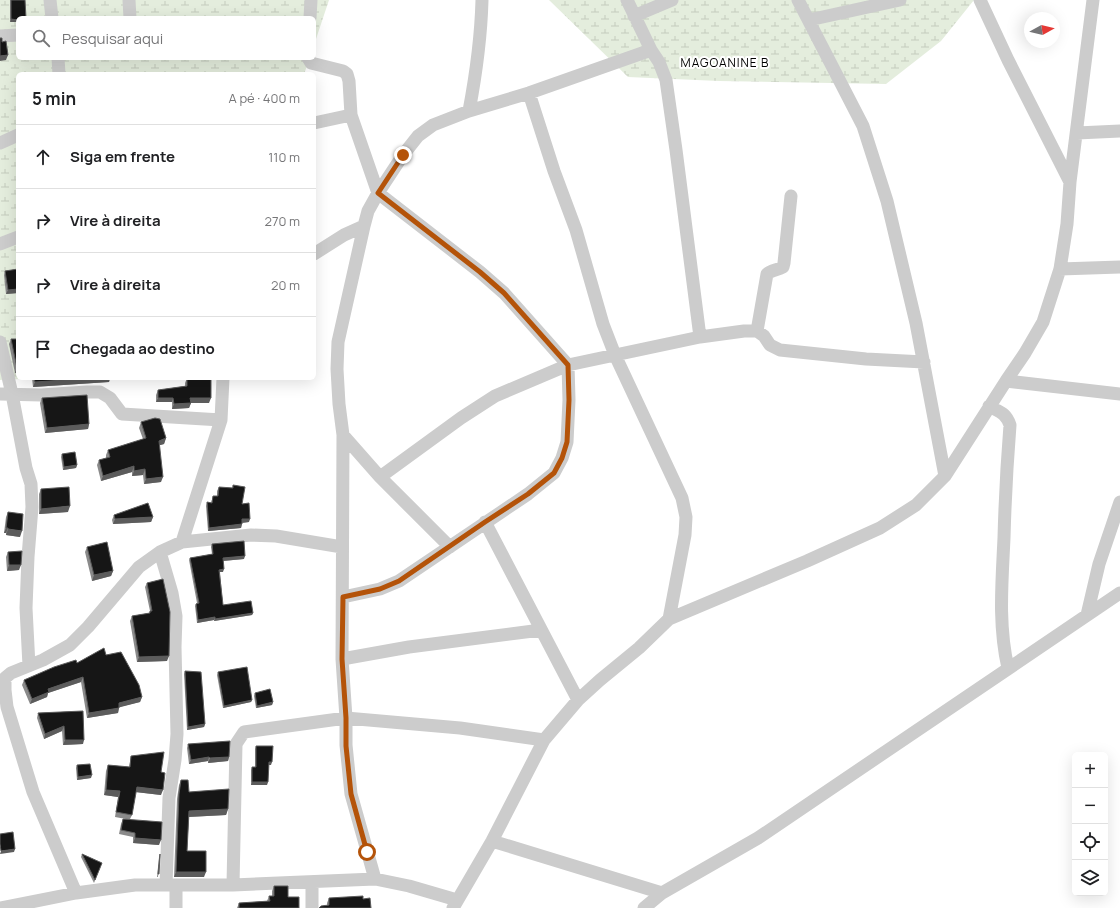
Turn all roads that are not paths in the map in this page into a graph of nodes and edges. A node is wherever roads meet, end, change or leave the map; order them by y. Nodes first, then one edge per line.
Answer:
1 (50, 0) edge
2 (129, 0) edge
3 (311, 0) edge
4 (482, 0) edge
5 (627, 0) edge
6 (672, 0) edge
7 (798, 0) edge
8 (900, 0) edge
9 (980, 0) edge
10 (1093, 0) edge
11 (52, 16) edge
12 (130, 16) edge
13 (310, 16) edge
14 (634, 16) junction
15 (809, 20) junction
16 (16, 35) edge
17 (0, 36) edge
18 (651, 50) junction
19 (58, 60) edge
20 (309, 60) edge
21 (59, 72) edge
22 (529, 93) junction
23 (469, 111) junction
24 (351, 115) junction
25 (316, 123) edge
26 (1120, 131) edge
27 (1077, 133) junction
28 (16, 136) edge
29 (0, 143) edge
30 (1070, 182) junction
31 (378, 193) junction
32 (791, 196) dead end
33 (364, 226) junction
34 (16, 238) edge
35 (0, 244) edge
36 (316, 253) edge
37 (1120, 267) edge
38 (1060, 268) junction
39 (757, 331) junction
40 (700, 337) junction
41 (0, 342) edge
42 (615, 355) junction
43 (924, 362) junction
44 (568, 365) junction
45 (223, 380) edge
46 (1006, 381) junction
47 (6, 394) edge
48 (1120, 394) edge
49 (989, 406) junction
50 (221, 420) junction
51 (343, 435) junction
52 (945, 476) junction
53 (380, 477) junction
54 (1120, 502) edge
55 (485, 522) junction
56 (182, 542) junction
57 (342, 546) junction
58 (450, 547) junction
59 (160, 552) junction
60 (1120, 593) edge
61 (343, 597) junction
62 (1087, 615) junction
63 (669, 619) junction
64 (541, 630) junction
65 (342, 659) junction
66 (29, 666) junction
67 (1008, 668) junction
68 (578, 700) junction
69 (4, 714) edge
70 (346, 718) junction
71 (544, 740) junction
72 (492, 840) junction
73 (375, 879) junction
74 (312, 882) junction
75 (171, 885) junction
76 (233, 885) junction
77 (76, 893) junction
78 (662, 893) junction
79 (37, 904) edge
80 (455, 904) edge
81 (1, 908) edge
82 (176, 908) edge
83 (312, 908) edge
84 (644, 908) edge

1 - 11 street
2 - 12 street
3 - 13 street
4 - 23 street
5 - 14 street
6 - 14 street
7 - 15 street
8 - 15 street
9 - 30 street
10 - 27 street
14 - 18 street
15 - 43 street
16 - 17 street
18 - 22 street
18 - 40 street
19 - 21 street
20 - 24 street
22 - 23 street
22 - 42 street
23 - 31 street
24 - 25 street
24 - 31 street
26 - 27 street
27 - 30 street
28 - 29 street
30 - 38 street
31 - 33 street
31 - 44 street
32 - 39 street
33 - 36 street
33 - 51 street
34 - 35 street
37 - 38 street
38 - 46 street
39 - 40 street
39 - 43 street
40 - 42 street
41 - 47 street
42 - 44 street
42 - 63 street
43 - 52 street
44 - 53 street
44 - 55 street
45 - 50 street
46 - 48 street
46 - 49 street
47 - 50 street
47 - 66 street
49 - 52 street
49 - 67 street
50 - 56 street
51 - 53 street
51 - 57 street
52 - 63 street
53 - 58 street
54 - 62 street
55 - 58 street
55 - 64 street
56 - 57 street
56 - 59 street
57 - 61 street
58 - 61 street
59 - 66 street
59 - 75 street
60 - 62 street
61 - 65 street
62 - 67 street
63 - 68 street
64 - 65 street
64 - 68 street
65 - 70 street
66 - 69 street
67 - 78 street
68 - 71 street
69 - 77 street
70 - 71 street
70 - 73 street
70 - 76 street
71 - 72 street
72 - 78 street
72 - 80 street
73 - 74 street
73 - 80 street
74 - 76 street
74 - 83 street
75 - 76 street
75 - 77 street
75 - 82 street
77 - 79 street
78 - 84 street
79 - 81 street

